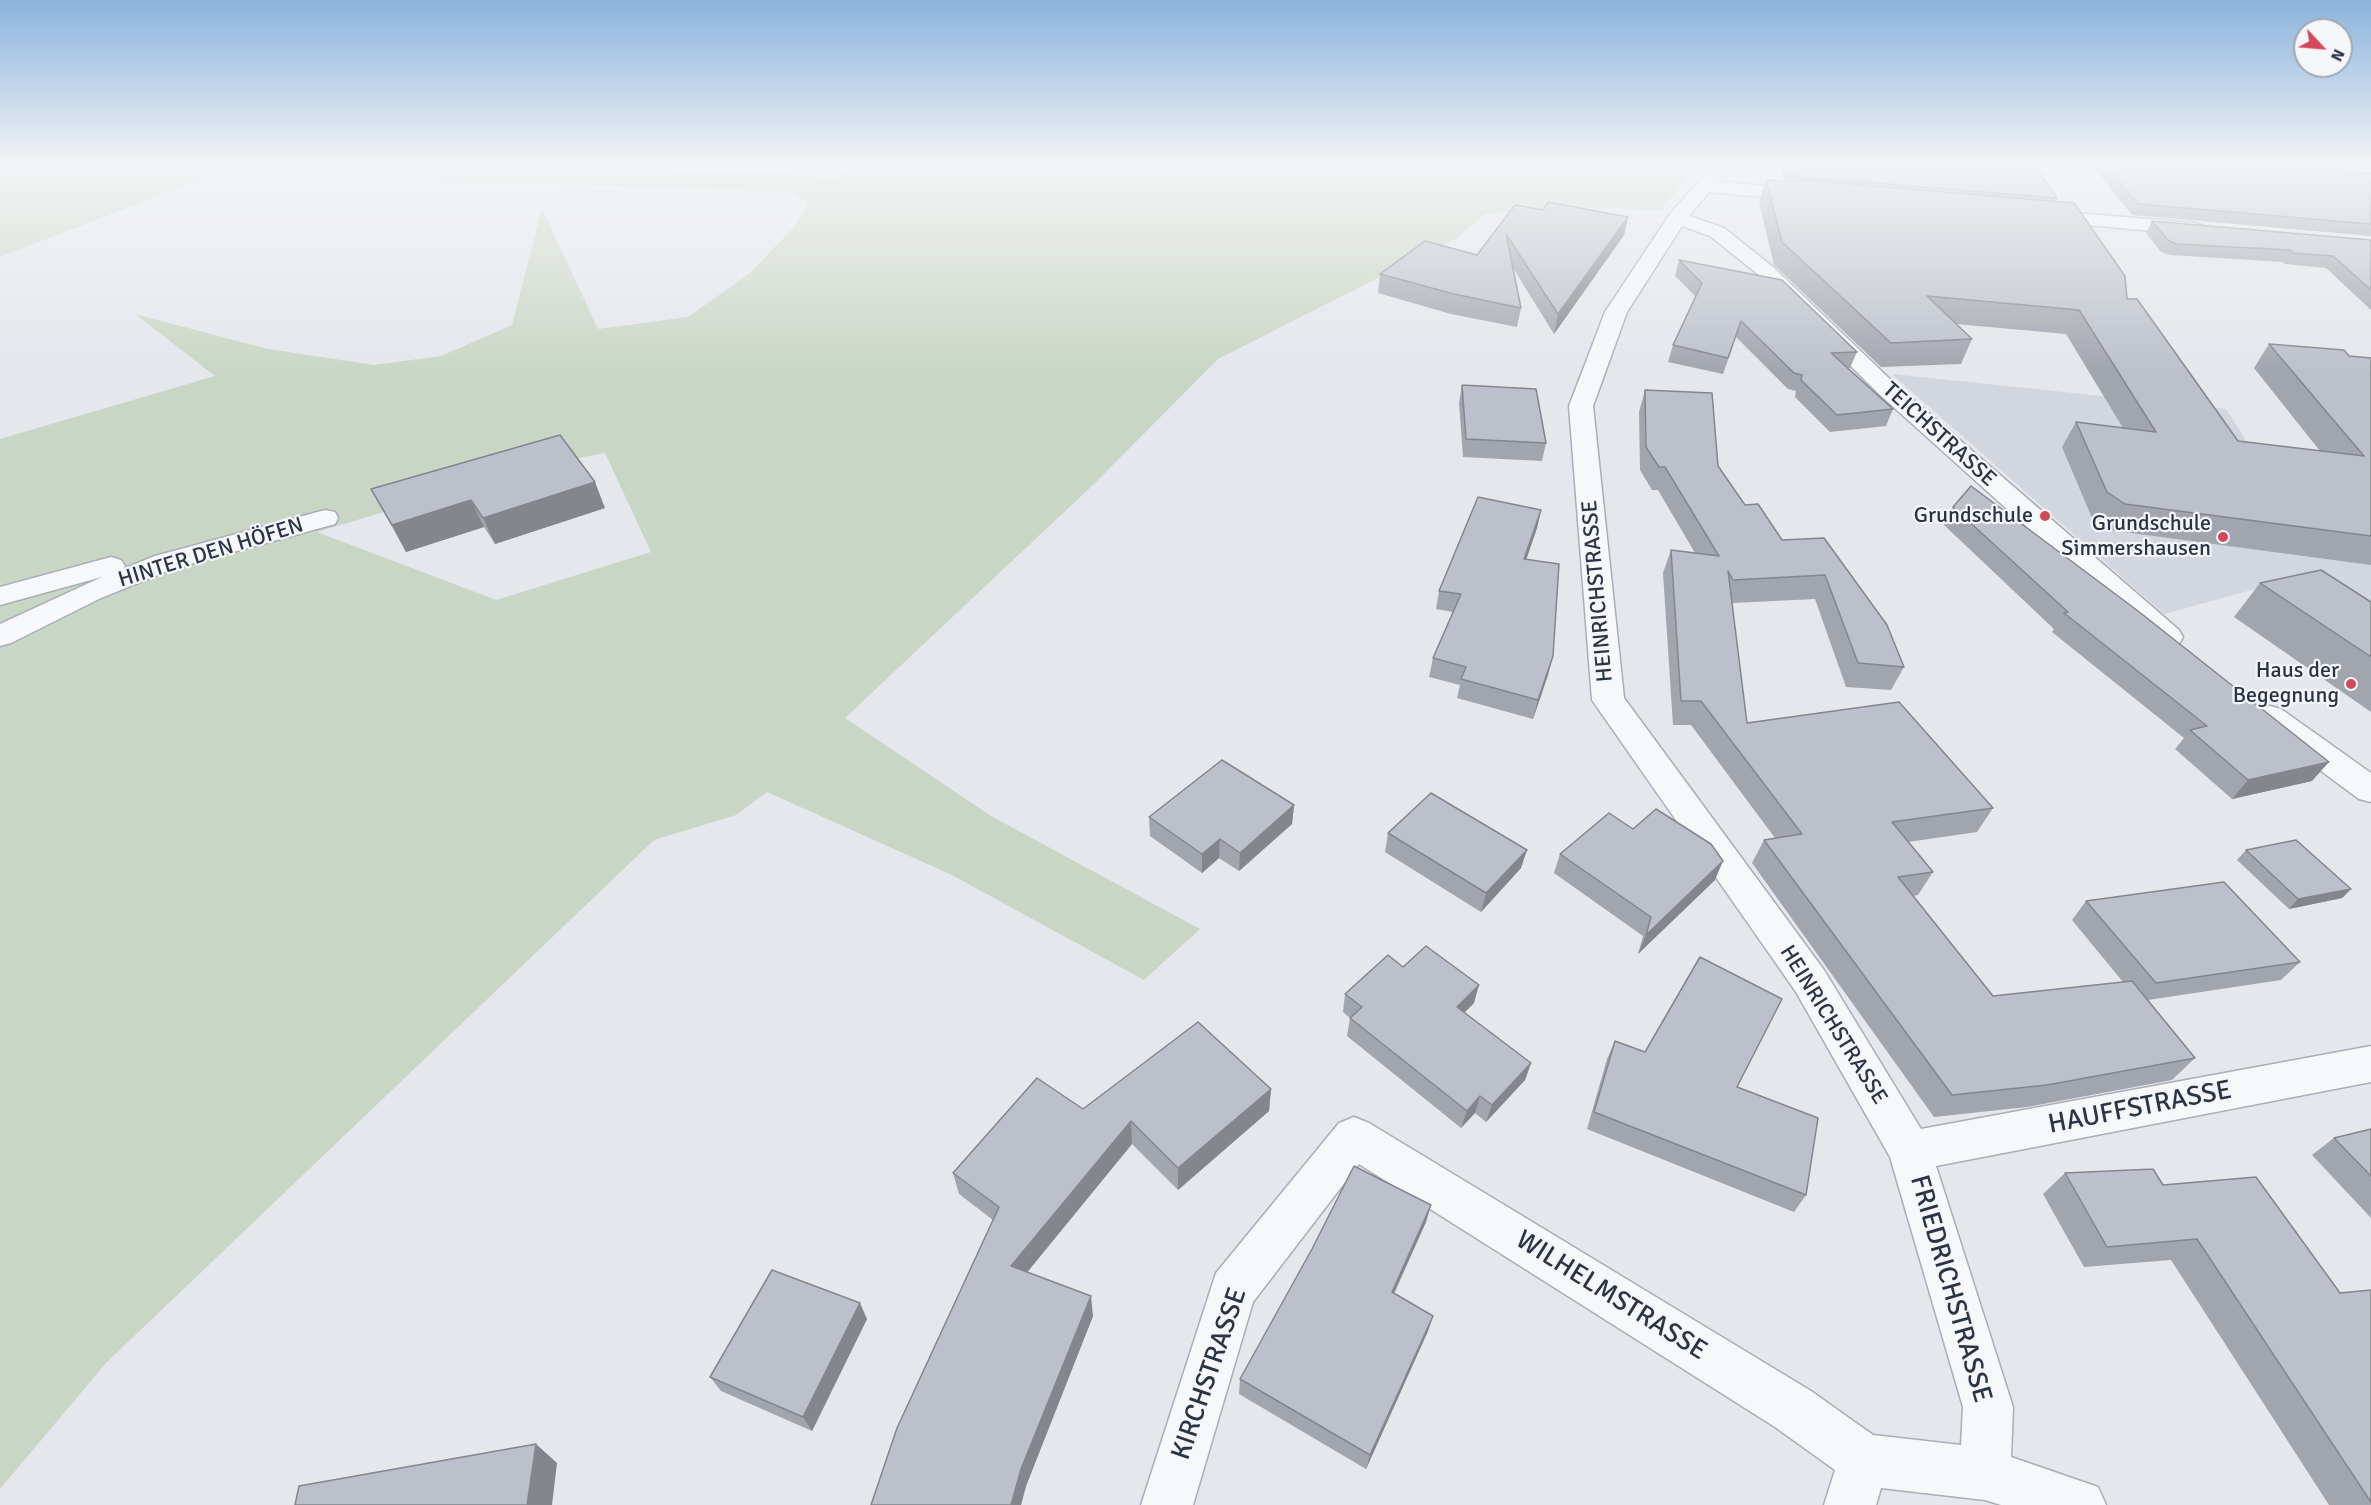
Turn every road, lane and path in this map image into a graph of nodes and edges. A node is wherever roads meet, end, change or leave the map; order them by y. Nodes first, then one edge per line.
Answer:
1 (1667, 233) edge
2 (1719, 233) edge
3 (325, 518) dead end
4 (258, 534) junction
5 (0, 596) edge
6 (0, 636) edge
7 (2182, 650) edge
8 (2247, 701) edge
9 (2371, 790) edge
10 (2371, 1064) edge
11 (1354, 1137) joint
12 (1910, 1151) junction
13 (1864, 1460) junction
14 (1985, 1474) junction
15 (1167, 1505) edge
16 (1850, 1505) edge
17 (2080, 1505) edge

1 - 12 street, HEINRICHSTRASSE
2 - 7 street, TEICHSTRASSE
3 - 4 street, HINTER DEN HÖFEN
4 - 5 street
4 - 6 street, HINTER DEN HÖFEN
8 - 9 street
10 - 12 street, HAUFFSTRASSE
11 - 13 street, WILHELMSTRASSE
11 - 15 street, KIRCHSTRASSE
12 - 14 street, FRIEDRICHSTRASSE
13 - 14 street
13 - 16 street
14 - 17 street

